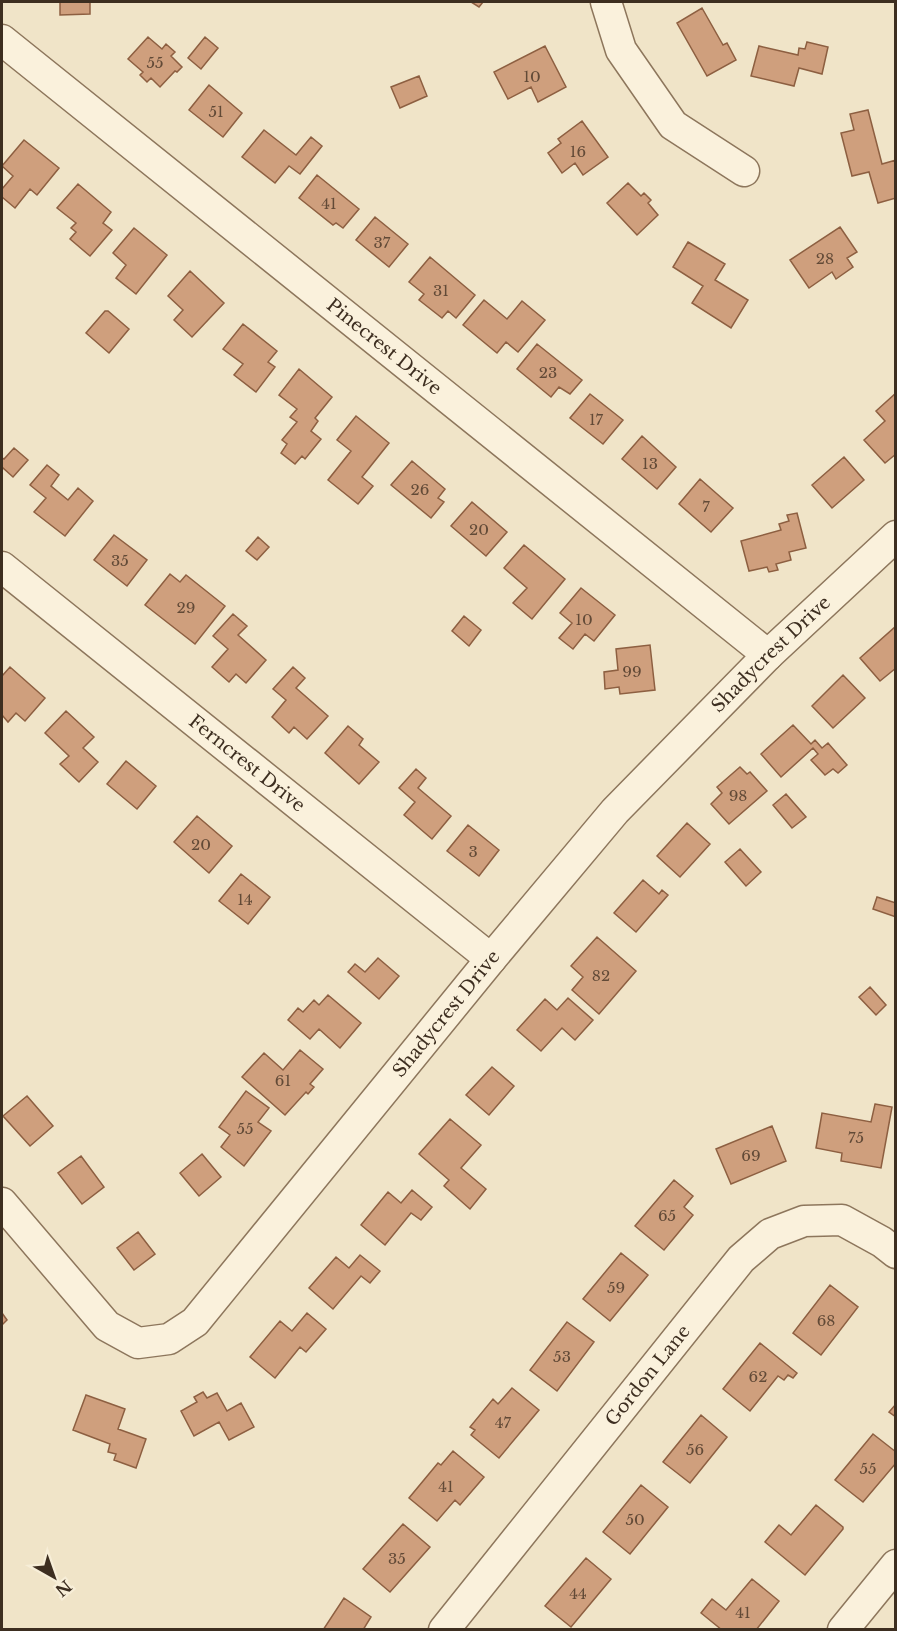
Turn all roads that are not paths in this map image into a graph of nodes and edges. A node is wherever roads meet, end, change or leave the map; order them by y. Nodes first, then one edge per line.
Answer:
1 (606, 2) edge
2 (2, 40) edge
3 (744, 171) dead end
4 (896, 536) edge
5 (2, 567) edge
6 (768, 655) junction
7 (491, 959) junction
8 (2, 1203) edge
9 (896, 1253) edge
10 (896, 1565) edge
11 (444, 1629) edge
12 (843, 1629) edge

1 - 3 street
2 - 6 street, Pinecrest Drive
4 - 6 street, Shadycrest Drive
5 - 7 street, Ferncrest Drive
6 - 7 street, Shadycrest Drive
7 - 8 street, Shadycrest Drive
9 - 11 street, Gordon Lane
10 - 12 street

